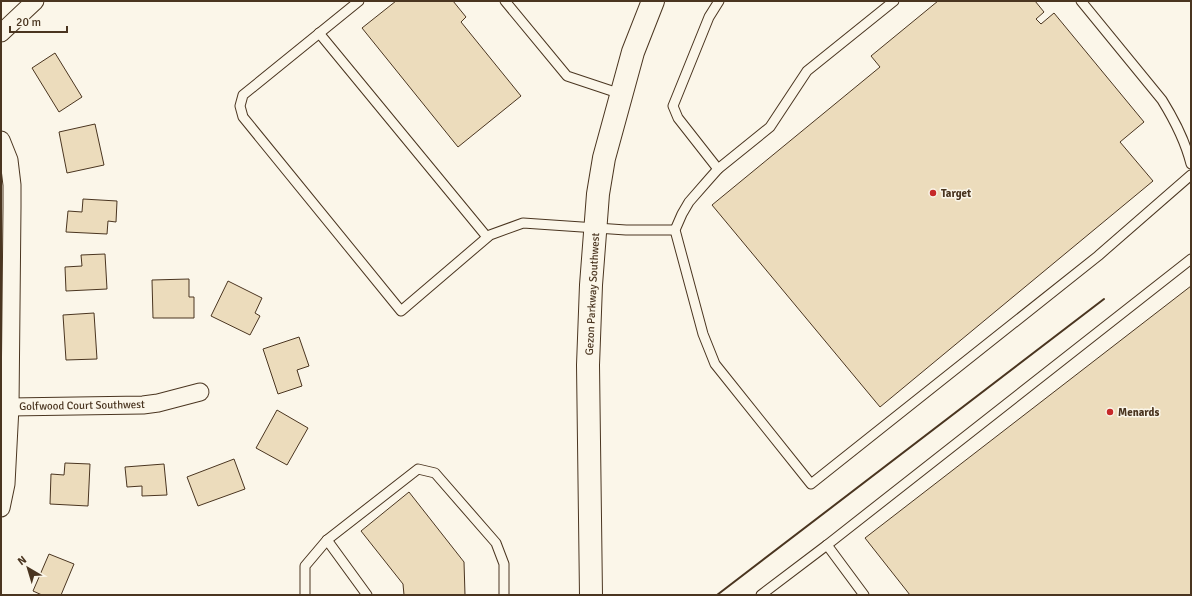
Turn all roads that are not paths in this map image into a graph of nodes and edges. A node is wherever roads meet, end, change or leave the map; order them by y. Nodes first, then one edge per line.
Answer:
1 (35, 1) edge
2 (359, 1) edge
3 (505, 1) edge
4 (653, 1) edge
5 (719, 1) edge
6 (894, 1) edge
7 (1081, 1) edge
8 (1, 33) edge
9 (319, 34) junction
10 (621, 94) junction
11 (1, 140) edge
12 (1191, 164) edge
13 (718, 169) junction
14 (1191, 175) edge
15 (595, 228) junction
16 (675, 230) junction
17 (487, 237) junction
18 (1191, 259) edge
19 (200, 392) dead end
20 (10, 407) junction
21 (1, 508) edge
22 (327, 540) junction
23 (827, 545) junction
24 (305, 595) edge
25 (367, 595) edge
26 (504, 595) edge
27 (591, 595) edge
28 (761, 595) edge
29 (864, 595) edge

1 - 8 street
2 - 9 lane
3 - 10 lane
4 - 10 main road, Gezon Parkway Southwest
5 - 13 lane
6 - 13 lane
7 - 12 lane
9 - 17 lane
9 - 17 lane
10 - 15 main road, Gezon Parkway Southwest
11 - 20 street
13 - 16 lane
14 - 16 lane
15 - 16 lane
15 - 17 lane
15 - 27 main road, Gezon Parkway Southwest
18 - 23 lane
19 - 20 street, Golfwood Court Southwest
20 - 21 street
22 - 24 lane
22 - 25 lane
22 - 26 lane
23 - 28 lane
23 - 29 lane

